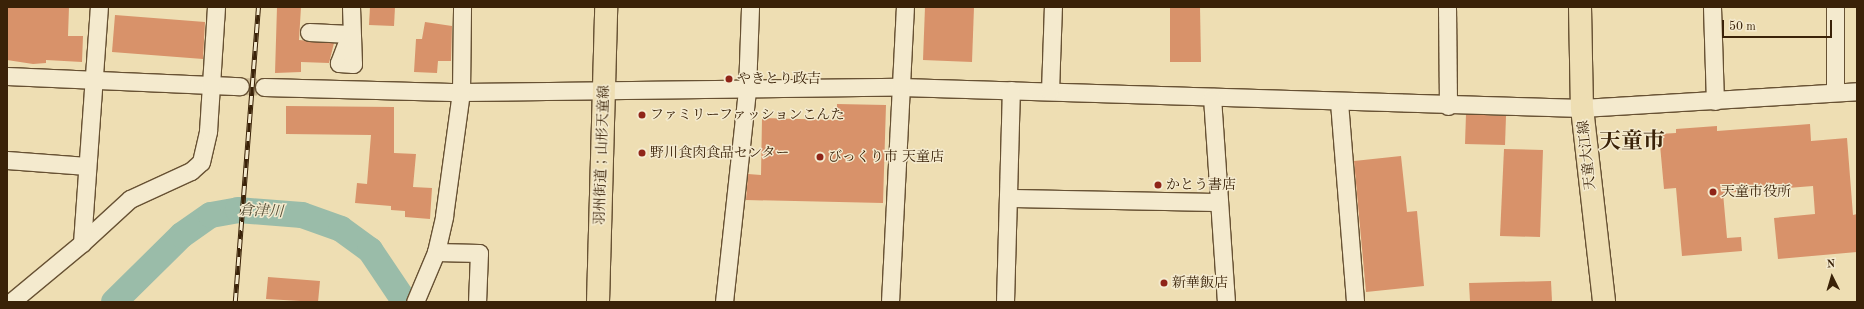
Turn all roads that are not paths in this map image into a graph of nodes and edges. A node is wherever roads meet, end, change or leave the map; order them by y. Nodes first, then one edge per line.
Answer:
1 (99, 7) edge
2 (216, 7) edge
3 (351, 7) edge
4 (462, 7) edge
5 (606, 7) edge
6 (750, 7) edge
7 (905, 7) edge
8 (1053, 7) edge
9 (1447, 7) edge
10 (1580, 7) edge
11 (1712, 7) edge
12 (1835, 7) edge
13 (309, 32) dead end
14 (7, 76) edge
15 (93, 80) junction
16 (211, 85) junction
17 (240, 86) tunnel mouth
18 (264, 87) tunnel mouth
19 (901, 88) junction
20 (747, 90) junction
21 (1011, 90) junction
22 (604, 91) junction
23 (1050, 91) junction
24 (1857, 91) edge
25 (462, 92) junction
26 (1835, 92) junction
27 (1212, 97) junction
28 (1715, 101) junction
29 (1339, 102) junction
30 (1448, 106) junction
31 (1582, 108) junction
32 (7, 160) edge
33 (86, 166) junction
34 (1009, 198) junction
35 (1219, 202) junction
36 (82, 243) junction
37 (436, 252) junction
38 (11, 302) edge
39 (415, 302) edge
40 (477, 302) edge
41 (598, 302) edge
42 (724, 302) edge
43 (890, 302) edge
44 (1004, 302) edge
45 (1226, 302) edge
46 (1355, 302) edge
47 (1604, 302) edge

1 - 15 street
2 - 16 street
3 - 13 street
4 - 25 street
5 - 22 main road, 羽州街道；山形天童線
6 - 20 street
7 - 19 street
8 - 23 street
9 - 30 street
10 - 31 main road, 天童大江線
11 - 28 street
12 - 26 street
14 - 15 street
15 - 16 street
15 - 33 street
16 - 17 street
16 - 36 street
18 - 25 street
19 - 20 street
19 - 21 street
19 - 43 street
20 - 22 street
20 - 42 street
21 - 23 street
21 - 34 street
22 - 25 street
22 - 41 main road, 羽州街道；山形天童線
23 - 27 street
24 - 26 street
25 - 37 street
26 - 28 street
27 - 29 street
27 - 35 street
28 - 31 street
29 - 30 street
29 - 46 street
30 - 31 street
31 - 47 main road, 天童大江線
32 - 33 street
33 - 36 street
34 - 35 street
34 - 44 street
35 - 45 street
36 - 38 street
37 - 39 street
37 - 40 street

